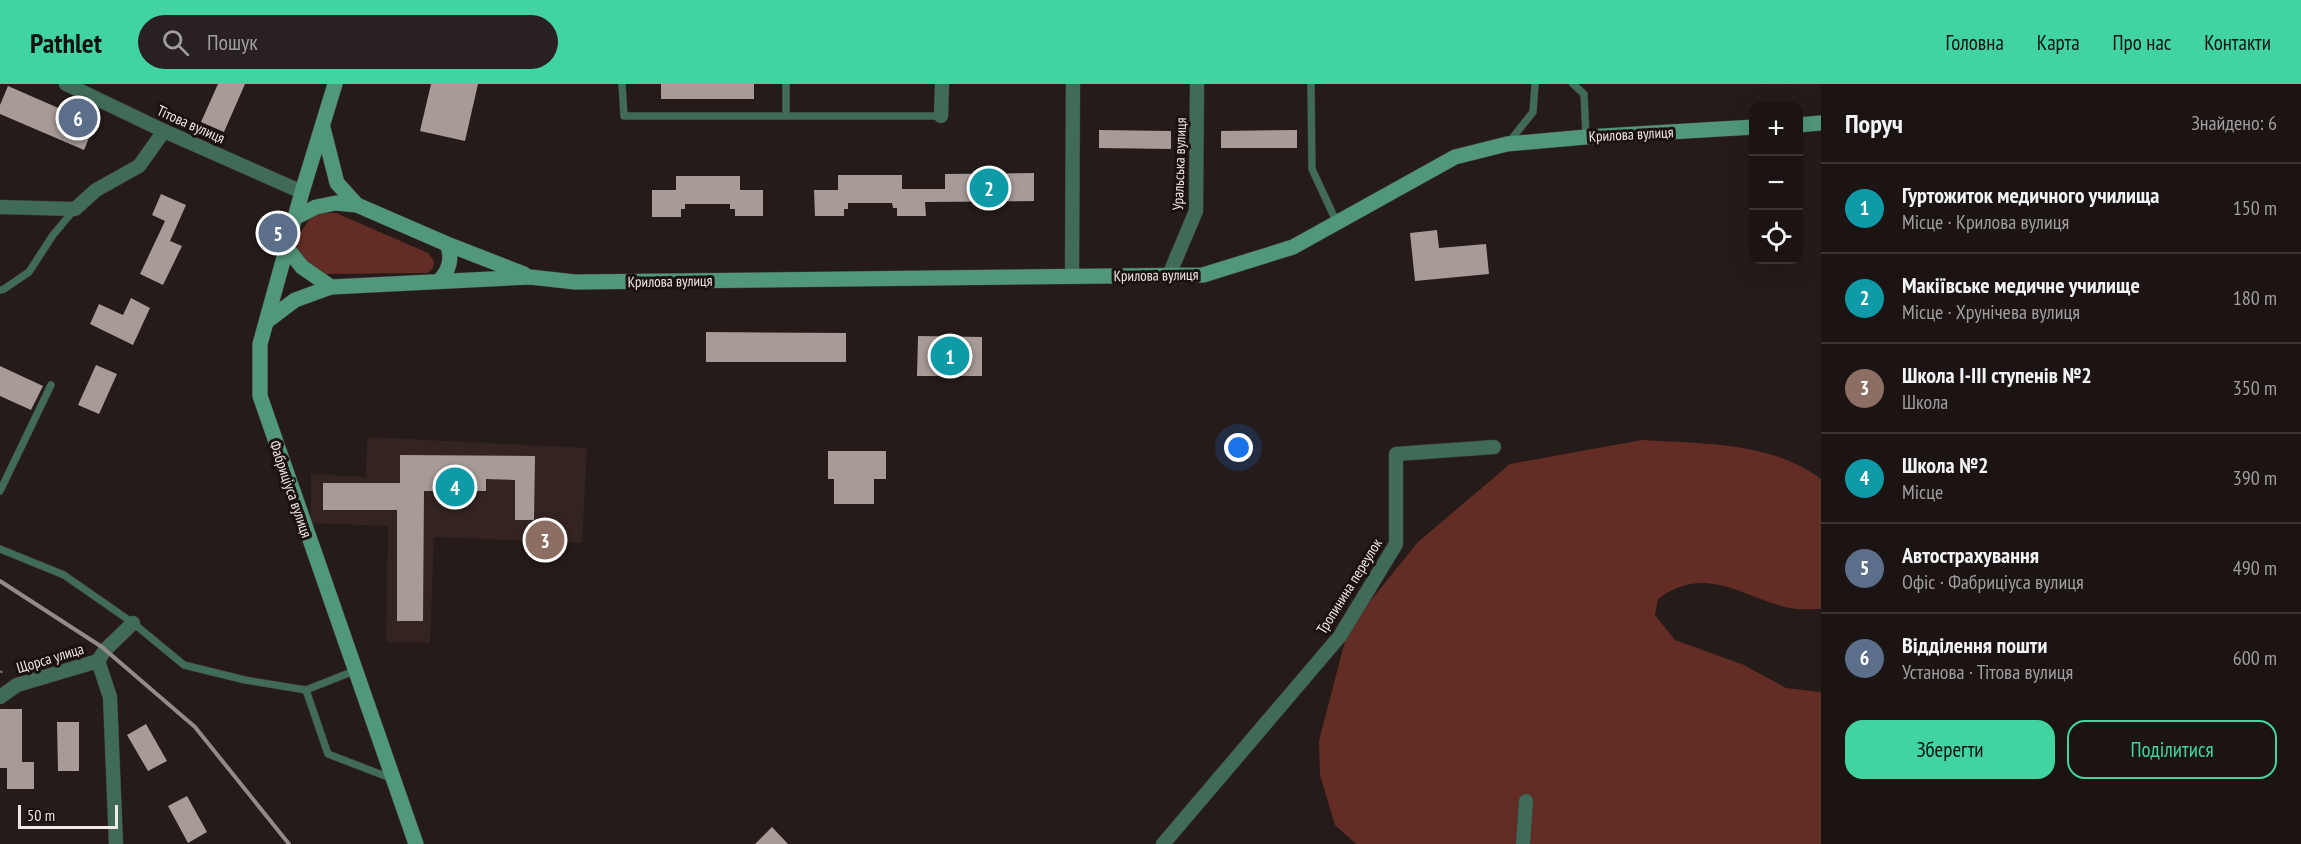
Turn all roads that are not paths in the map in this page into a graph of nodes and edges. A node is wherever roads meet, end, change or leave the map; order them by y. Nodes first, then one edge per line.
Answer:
1 (66, 84) edge
2 (335, 84) edge
3 (622, 84) edge
4 (786, 84) edge
5 (942, 84) edge
6 (1073, 84) edge
7 (1197, 84) edge
8 (1311, 84) edge
9 (1535, 84) edge
10 (1573, 84) edge
11 (786, 116) junction
12 (941, 116) joint
13 (1821, 123) edge
14 (1803, 125) edge
15 (1749, 127) edge
16 (323, 128) junction
17 (164, 131) junction
18 (1586, 137) junction
19 (1508, 144) junction
20 (302, 192) junction
21 (357, 205) junction
22 (0, 207) edge
23 (75, 209) junction
24 (296, 217) junction
25 (1337, 223) junction
26 (447, 244) junction
27 (287, 248) junction
28 (1169, 275) junction
29 (1072, 276) junction
30 (530, 277) junction
31 (439, 280) junction
32 (331, 287) junction
33 (0, 290) edge
34 (266, 322) junction
35 (51, 385) dead end
36 (1494, 447) dead end
37 (0, 491) edge
38 (0, 549) edge
39 (132, 623) junction
40 (98, 661) junction
41 (354, 671) junction
42 (306, 690) junction
43 (0, 697) edge
44 (393, 779) junction
45 (1526, 801) dead end
46 (116, 844) edge
47 (416, 844) edge
48 (1163, 844) edge
49 (1523, 844) edge

1 - 17 street, Тітова вулиця
2 - 16 main road, Фабриціуса вулиця
3 - 11 lane
4 - 11 lane
5 - 12 street
6 - 29 street
7 - 28 street, Уральська вулиця
8 - 25 lane
9 - 19 lane
10 - 18 lane
11 - 12 lane
13 - 14 main road
15 - 18 main road, Крилова вулиця
16 - 20 main road, Фабриціуса вулиця
16 - 21 main road
17 - 20 street, Тітова вулиця
17 - 23 street
18 - 19 main road, Крилова вулиця
19 - 25 main road, Крилова вулиця
20 - 24 main road, Фабриціуса вулиця
21 - 24 main road
21 - 26 main road
22 - 23 street
23 - 33 lane
24 - 27 main road, Фабриціуса вулиця
25 - 28 main road, Крилова вулиця
26 - 30 main road
26 - 31 main road
27 - 32 main road
27 - 34 main road, Фабриціуса вулиця
28 - 29 main road, Крилова вулиця
29 - 30 main road, Крилова вулиця
30 - 31 main road
31 - 32 main road
32 - 34 main road
34 - 41 main road, Фабриціуса вулиця
35 - 37 lane
36 - 48 street, Тропинина переулок
38 - 39 lane
39 - 40 street, Щорса улица
39 - 42 lane
40 - 43 street, Щорса улица
40 - 46 street
41 - 42 lane
41 - 44 main road, Фабриціуса вулиця
42 - 44 lane
44 - 47 main road, Фабриціуса вулиця
45 - 49 street

